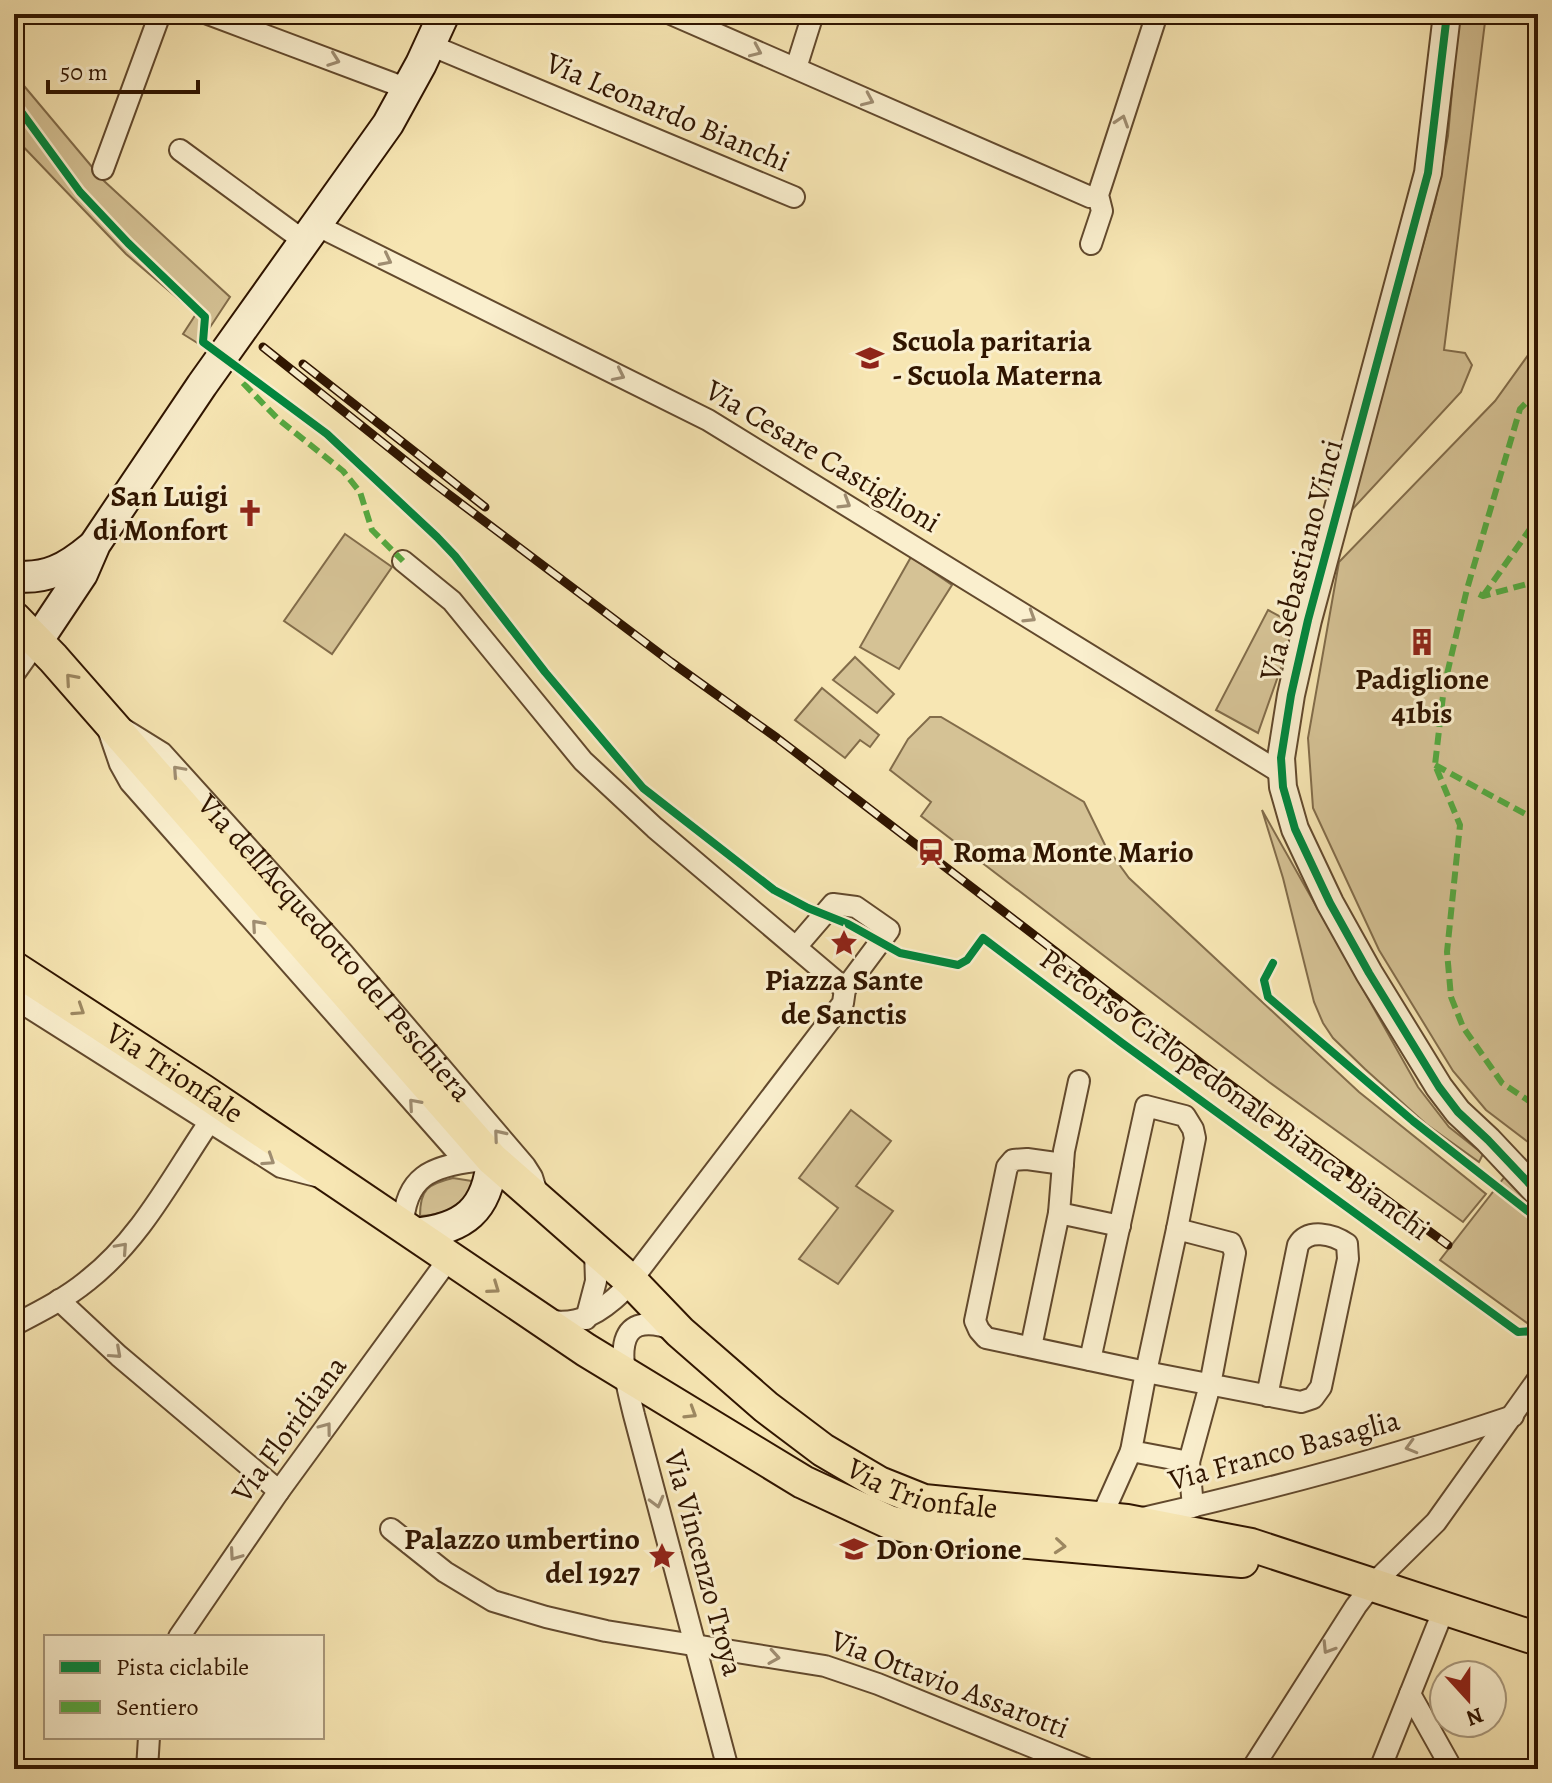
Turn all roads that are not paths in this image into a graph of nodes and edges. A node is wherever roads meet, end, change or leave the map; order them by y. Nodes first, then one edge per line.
1 (160, 14) edge
2 (208, 14) edge
3 (444, 14) edge
4 (671, 14) edge
5 (813, 14) edge
6 (1157, 14) edge
7 (1447, 14) edge
8 (430, 45) junction
9 (796, 68) junction
10 (408, 89) junction
11 (180, 150) dead end
12 (103, 169) dead end
13 (1098, 195) junction
14 (794, 197) dead end
15 (310, 233) junction
16 (1091, 244) dead end
17 (95, 544) junction
18 (403, 561) dead end
19 (14, 576) edge
20 (14, 618) edge
21 (36, 643) junction
22 (14, 674) edge
23 (104, 718) junction
24 (1281, 773) junction
25 (796, 947) junction
26 (14, 968) edge
27 (845, 989) junction
28 (14, 998) edge
29 (1079, 1081) dead end
30 (210, 1121) junction
31 (1488, 1140) junction
32 (479, 1161) junction
33 (1063, 1164) junction
34 (1538, 1167) edge
35 (334, 1181) junction
36 (1538, 1193) edge
37 (538, 1201) junction
38 (1059, 1213) junction
39 (1120, 1226) junction
40 (1177, 1229) junction
41 (409, 1230) junction
42 (595, 1251) junction
43 (450, 1257) junction
44 (631, 1281) junction
45 (59, 1300) junction
46 (538, 1318) junction
47 (586, 1319) junction
48 (14, 1325) edge
49 (680, 1332) junction
50 (1031, 1347) junction
51 (1090, 1360) junction
52 (624, 1372) junction
53 (1146, 1372) junction
54 (1538, 1379) edge
55 (1210, 1385) junction
56 (1267, 1396) junction
57 (1513, 1416) junction
58 (1455, 1435) junction
59 (1131, 1451) junction
60 (1189, 1462) junction
61 (1477, 1469) junction
62 (279, 1491) junction
63 (1193, 1507) junction
64 (1114, 1520) junction
65 (391, 1529) dead end
66 (1301, 1560) junction
67 (1373, 1584) junction
68 (1444, 1609) junction
69 (180, 1635) edge
70 (1538, 1639) edge
71 (696, 1645) junction
72 (1410, 1694) junction
73 (149, 1739) edge
74 (147, 1769) edge
75 (728, 1769) edge
76 (1087, 1769) edge
77 (1252, 1769) edge
78 (1380, 1769) edge
79 (1452, 1769) edge

1 - 12 street
2 -> 10 street
3 - 8 main road
4 -> 9 street
5 - 9 street
13 -> 6 street
7 - 24 street, Via Sebastiano Vinci
8 - 10 main road
8 - 14 street, Via Leonardo Bianchi
9 -> 13 street
10 - 15 main road
11 - 15 street, Via Cesare Castiglioni
13 - 16 street
15 - 17 main road
15 -> 24 street, Via Cesare Castiglioni
17 - 19 main road
17 - 21 main road
18 - 25 street
20 - 21 main road, Via dell'Acquedotto del Peschiera
21 - 22 street
23 -> 21 main road, Via dell'Acquedotto del Peschiera
32 -> 23 main road, Via dell'Acquedotto del Peschiera
37 -> 23 street, Via dell'Acquedotto del Peschiera
24 - 31 street, Via Sebastiano Vinci
25 - 27 street
25 - 27 street
26 -> 35 main road, Via Trionfale
27 - 44 street
28 - 30 street, Via Trionfale
29 - 33 street
30 -> 35 street, Via Trionfale
45 -> 30 street
31 - 34 street, Via Sebastiano Vinci
31 - 36 street, Via Sebastiano Vinci
32 - 37 main road, Via dell'Acquedotto del Peschiera
32 - 41 street
32 - 41 main road
33 - 38 street
33 - 50 street
35 - 41 main road, Via Trionfale
37 - 42 main road, Via dell'Acquedotto del Peschiera
38 - 39 street
38 - 50 street
39 - 40 street
39 - 51 street
40 - 53 street
40 - 55 street
41 - 43 main road, Via Trionfale
42 - 44 main road, Via dell'Acquedotto del Peschiera
42 - 47 street
43 -> 46 main road, Via Trionfale
62 -> 43 street, Via Floridiana
44 - 47 street
44 - 49 main road, Via dell'Acquedotto del Peschiera
45 - 48 street
45 -> 62 street
46 - 47 street
46 - 52 main road, Via Trionfale
49 - 52 street
49 - 64 main road, Via Trionfale
50 - 51 street
51 - 53 street
52 -> 66 main road, Via Trionfale
52 -> 71 street, Via Vincenzo Troya
53 - 55 street
53 - 59 street
54 - 57 street
55 - 56 street
55 - 60 street
56 - 56 street
57 - 58 street, Via Franco Basaglia
57 - 61 street
58 - 61 street
58 -> 63 street, Via Franco Basaglia
59 - 60 street
59 - 64 street
60 - 63 street
61 - 67 street
62 -> 69 street, Via Floridiana
63 - 64 street, Via Franco Basaglia
64 - 66 main road, Via Trionfale
65 - 71 street, Via Ottavio Assarotti
66 - 67 main road, Via Trionfale
67 - 68 main road, Via Trionfale
67 -> 77 street
68 - 70 main road, Via Trionfale
68 - 72 street
71 - 75 street, Via Vincenzo Troya
71 -> 76 street, Via Ottavio Assarotti
72 - 78 street
72 - 79 street
73 - 74 street

